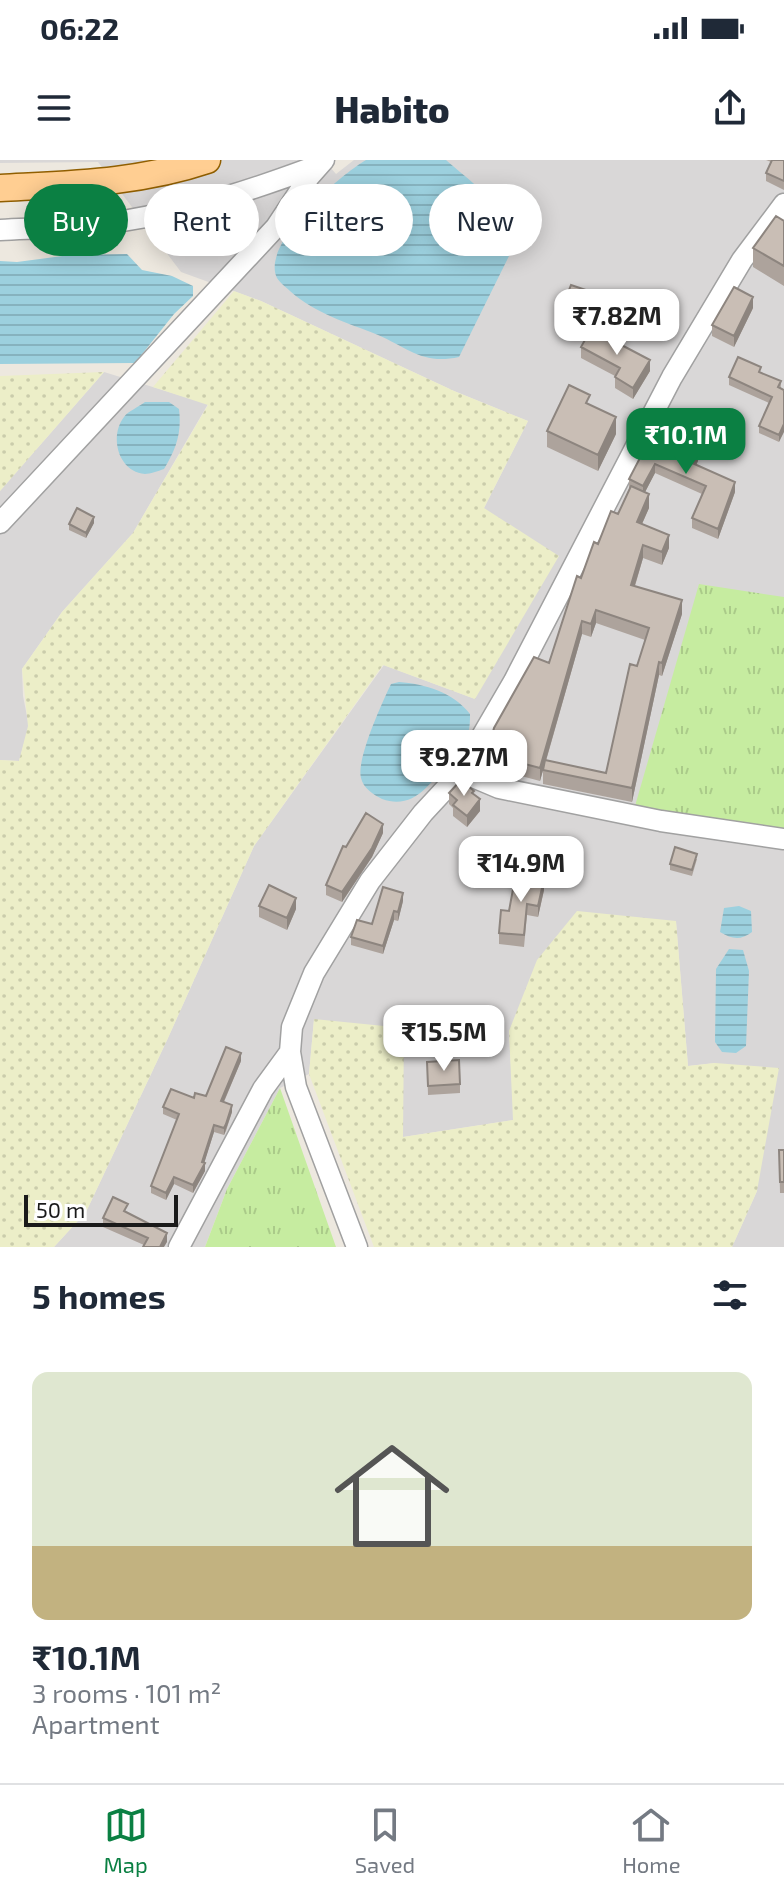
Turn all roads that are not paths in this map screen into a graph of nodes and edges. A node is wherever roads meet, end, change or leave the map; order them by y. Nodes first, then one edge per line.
1 (207, 160) edge
2 (321, 162) edge
3 (0, 188) edge
4 (784, 204) edge
5 (0, 230) edge
6 (0, 523) edge
7 (461, 772) junction
8 (784, 839) edge
9 (290, 1052) junction
10 (179, 1247) edge
11 (357, 1247) edge

1 - 3 main road
2 - 5 street
2 - 6 street
4 - 7 street
7 - 8 street
7 - 9 street
9 - 10 street
9 - 11 street

